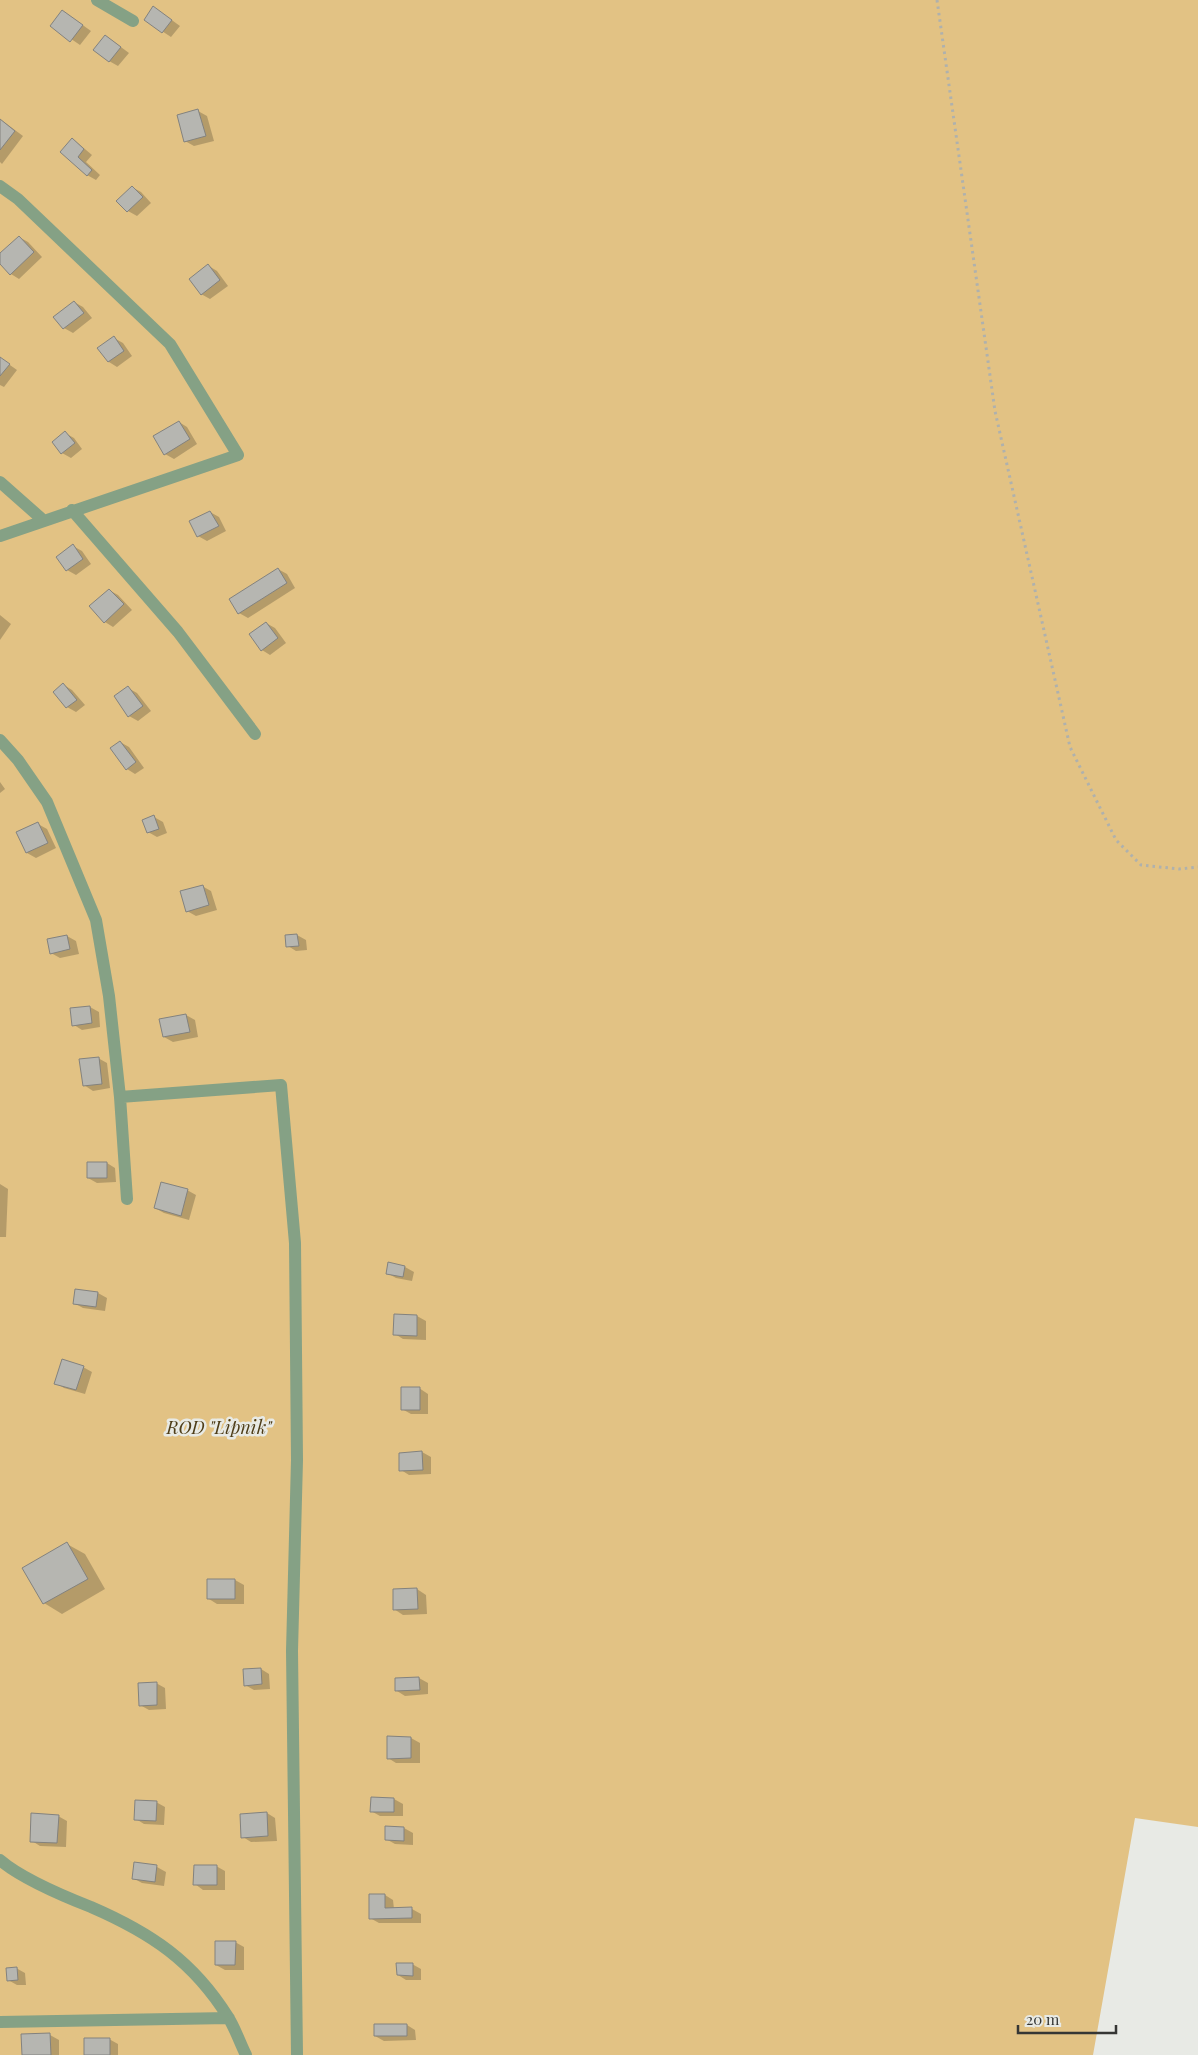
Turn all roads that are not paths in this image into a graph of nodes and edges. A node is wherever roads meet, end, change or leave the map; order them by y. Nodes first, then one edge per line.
1 (97, 0) edge
2 (133, 21) dead end
3 (0, 186) edge
4 (0, 482) edge
5 (72, 510) junction
6 (43, 520) junction
7 (0, 536) edge
8 (254, 734) dead end
9 (0, 740) edge
10 (120, 1097) junction
11 (127, 1199) dead end
12 (0, 1860) edge
13 (229, 2018) junction
14 (0, 2022) edge
15 (246, 2055) edge
16 (297, 2055) edge

1 - 2 lane
3 - 5 lane
4 - 6 lane
5 - 6 lane
5 - 8 lane
6 - 7 lane
9 - 10 lane
10 - 11 lane
10 - 16 lane
12 - 13 lane
13 - 14 lane
13 - 15 lane

